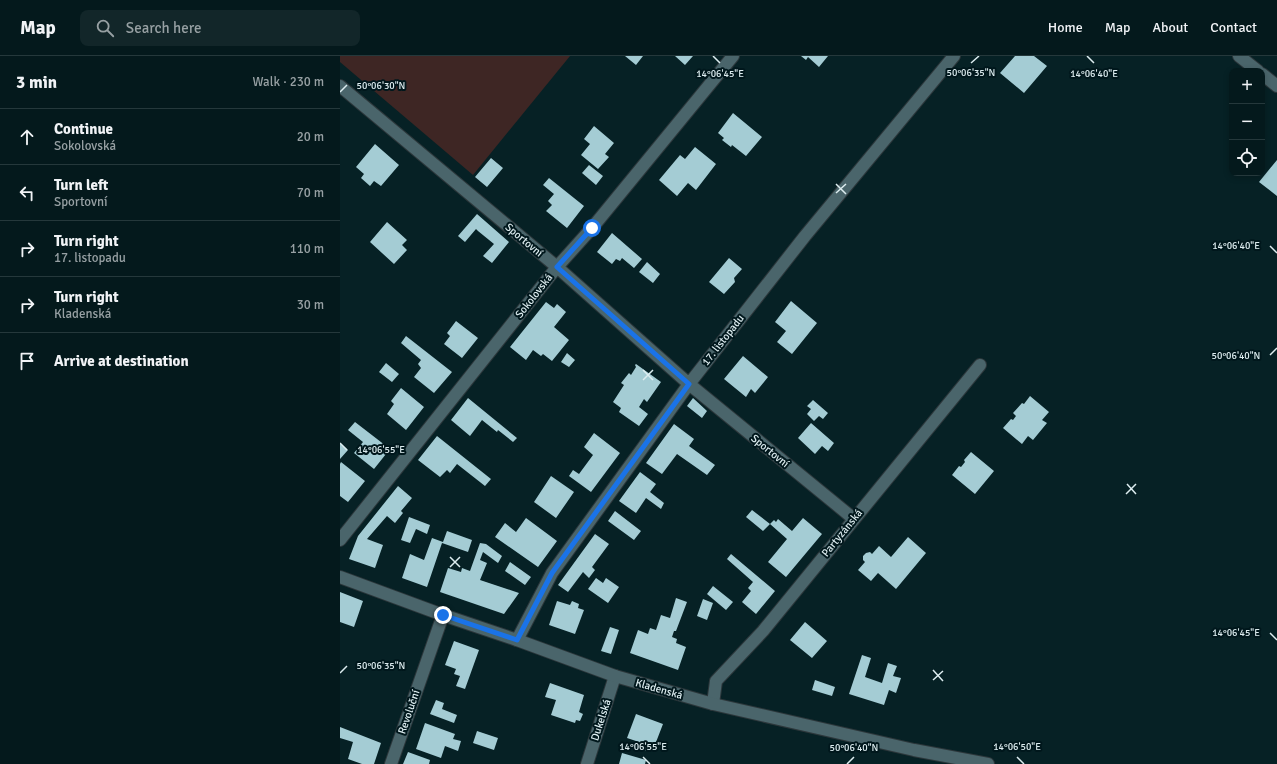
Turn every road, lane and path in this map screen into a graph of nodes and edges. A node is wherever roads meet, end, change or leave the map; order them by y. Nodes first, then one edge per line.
1 (733, 56) edge
2 (954, 56) edge
3 (1239, 56) edge
4 (1254, 68) edge
5 (1265, 76) edge
6 (340, 86) edge
7 (1277, 86) edge
8 (557, 267) junction
9 (980, 365) dead end
10 (689, 384) junction
11 (854, 519) junction
12 (340, 540) edge
13 (340, 577) edge
14 (443, 615) junction
15 (517, 640) junction
16 (615, 676) junction
17 (713, 704) junction
18 (391, 764) edge
19 (587, 764) edge
20 (988, 764) edge

1 - 8 street, Sokolovská
2 - 10 street, 17. listopadu
3 - 4 street
5 - 7 street
6 - 8 street, Sportovní
8 - 10 street, Sportovní
8 - 12 street, Sokolovská
9 - 11 street, Partyzánská
10 - 11 street, Sportovní
10 - 15 street, 17. listopadu
11 - 17 street, Partyzánská
13 - 14 street, Kladenská
14 - 15 street, Kladenská
14 - 18 street, Revoluční
15 - 16 street, Kladenská
16 - 17 street, Kladenská
16 - 19 street, Dukelská
17 - 20 street, Kladenská

